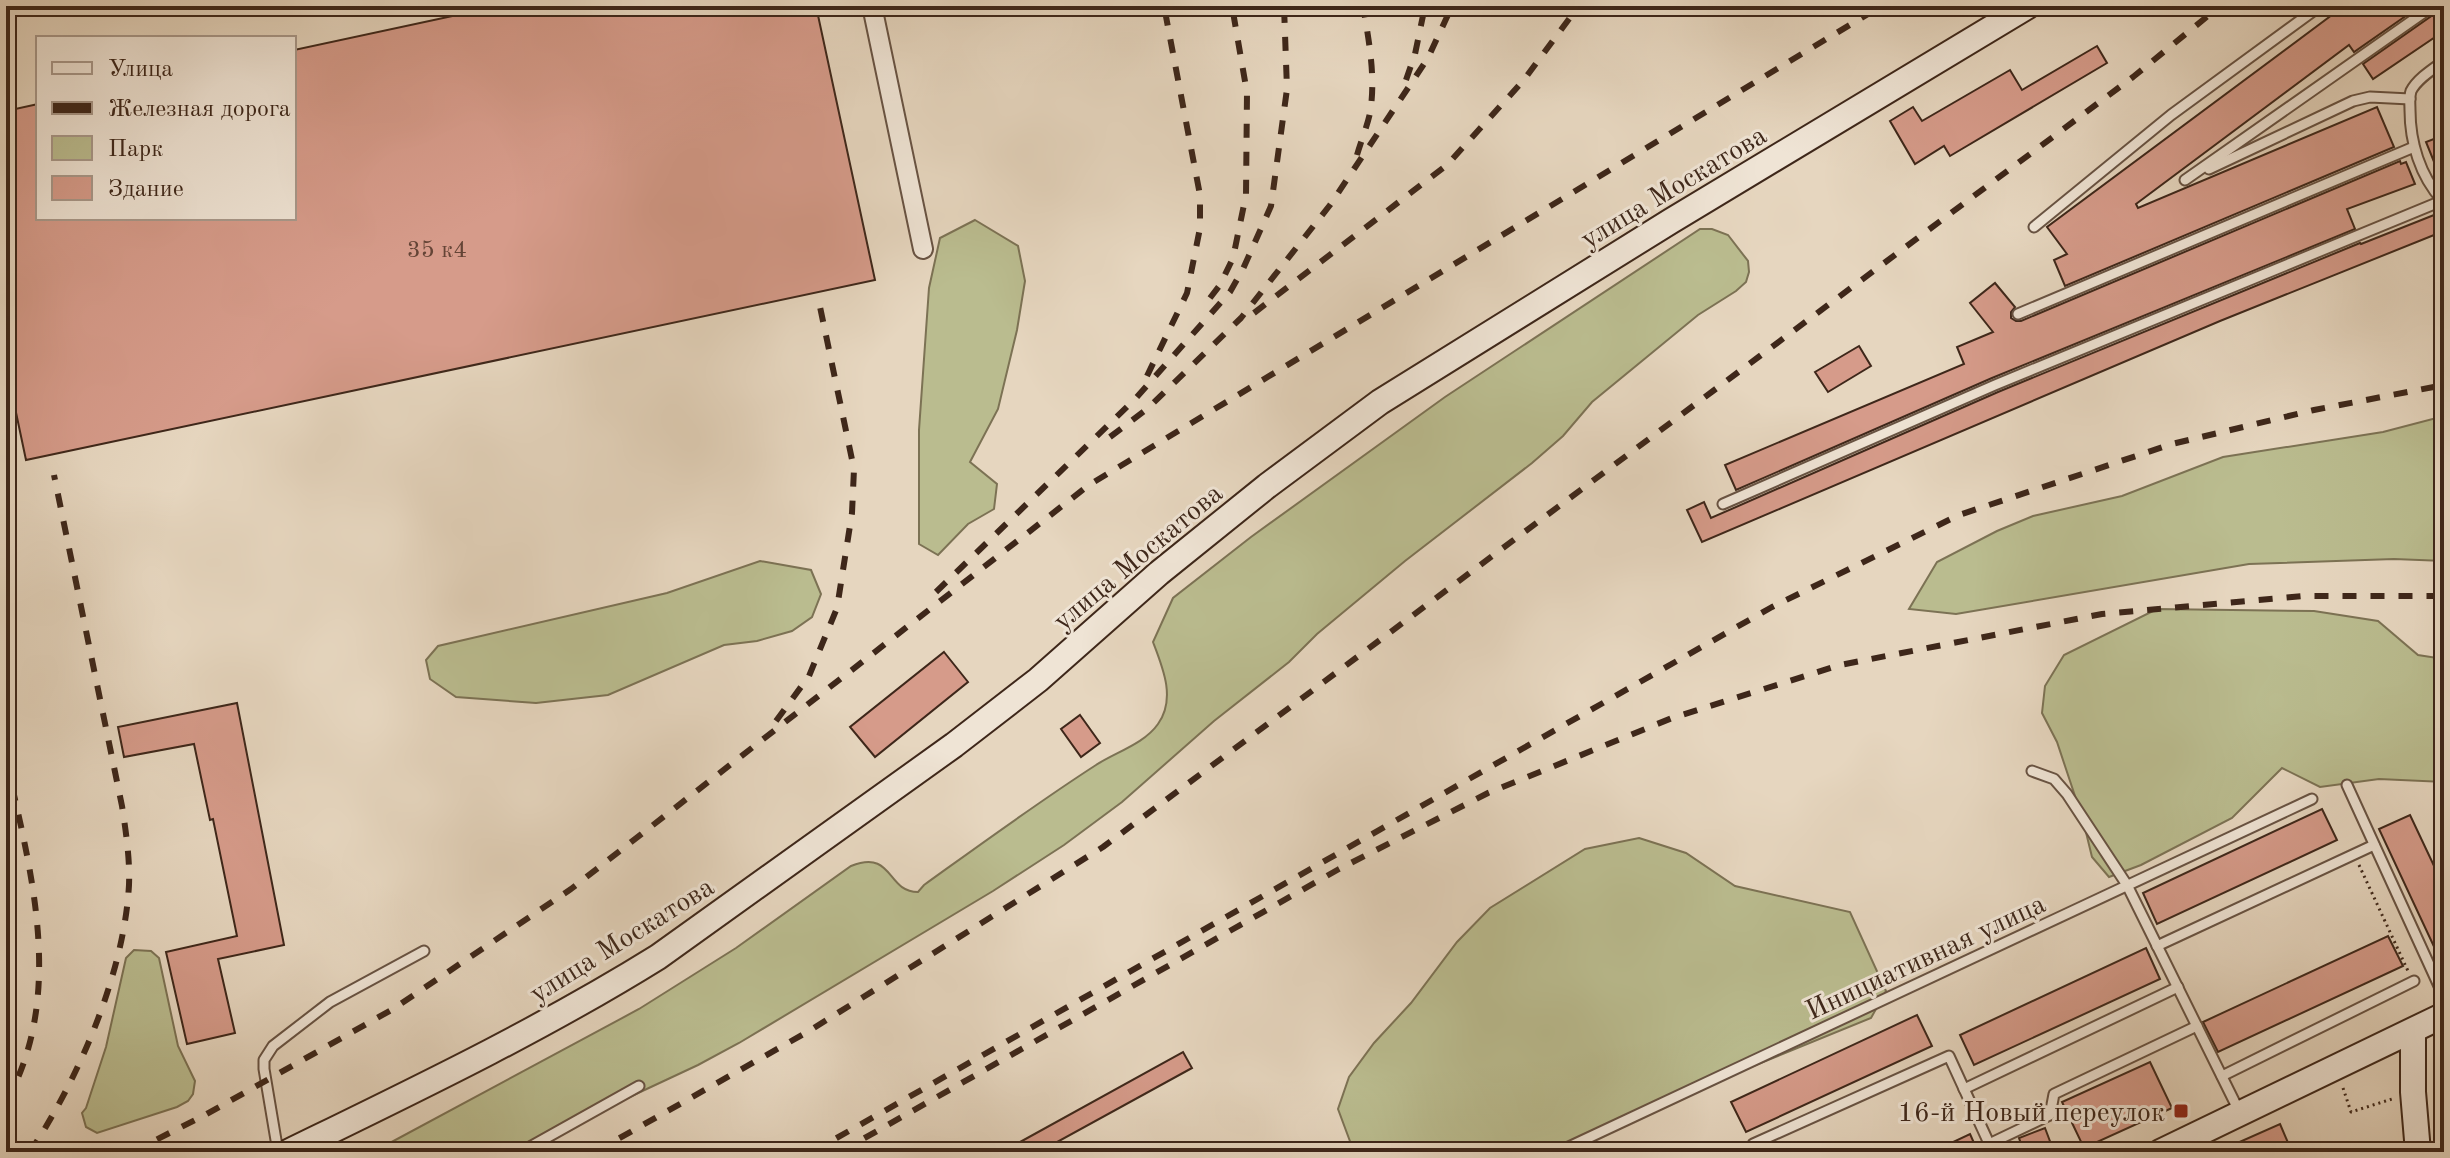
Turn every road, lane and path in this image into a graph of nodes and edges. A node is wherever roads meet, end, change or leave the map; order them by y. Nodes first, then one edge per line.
1 (872, 6) edge
2 (2028, 6) edge
3 (2320, 6) edge
4 (2433, 6) edge
5 (2444, 61) edge
6 (2410, 99) junction
7 (2414, 147) junction
8 (2443, 200) edge
9 (2034, 227) dead end
10 (923, 249) dead end
11 (2018, 314) dead end
12 (1723, 504) dead end
13 (2032, 771) dead end
14 (2347, 785) dead end
15 (2312, 799) dead end
16 (2374, 845) junction
17 (2353, 855) junction
18 (2127, 885) junction
19 (2157, 946) junction
20 (424, 951) dead end
21 (2414, 981) joint
22 (2178, 987) junction
23 (2444, 997) edge
24 (2444, 1015) edge
25 (2197, 1026) junction
26 (2413, 1031) junction
27 (2222, 1076) junction
28 (639, 1086) dead end
29 (2342, 1086) dead end
30 (1964, 1089) junction
31 (2392, 1099) dead end
32 (2240, 1114) junction
33 (1753, 1144) dead end
34 (318, 1146) edge
35 (1991, 1148) edge
36 (278, 1152) edge
37 (288, 1152) edge
38 (521, 1152) edge
39 (1558, 1152) edge
40 (2160, 1152) edge
41 (2418, 1152) edge

1 - 10 street
2 - 34 main road, улица Москатова
3 - 9 lane
4 - 6 lane
5 - 6 lane
6 - 7 lane
7 - 8 lane
7 - 11 lane
8 - 12 lane
13 - 18 lane
14 - 16 lane
15 - 18 lane, Инициативная улица
16 - 17 lane
16 - 23 lane
17 - 19 lane
17 - 21 path
18 - 19 lane
18 - 39 lane, Инициативная улица
19 - 22 lane
20 - 36 lane
21 - 27 lane
22 - 25 lane
22 - 30 lane
24 - 26 main road
25 - 27 lane
25 - 35 lane
26 - 32 main road
26 - 41 main road
27 - 32 lane
28 - 38 lane
29 - 31 path
30 - 33 lane
30 - 35 lane
32 - 40 main road
34 - 37 main road, улица Москатова

